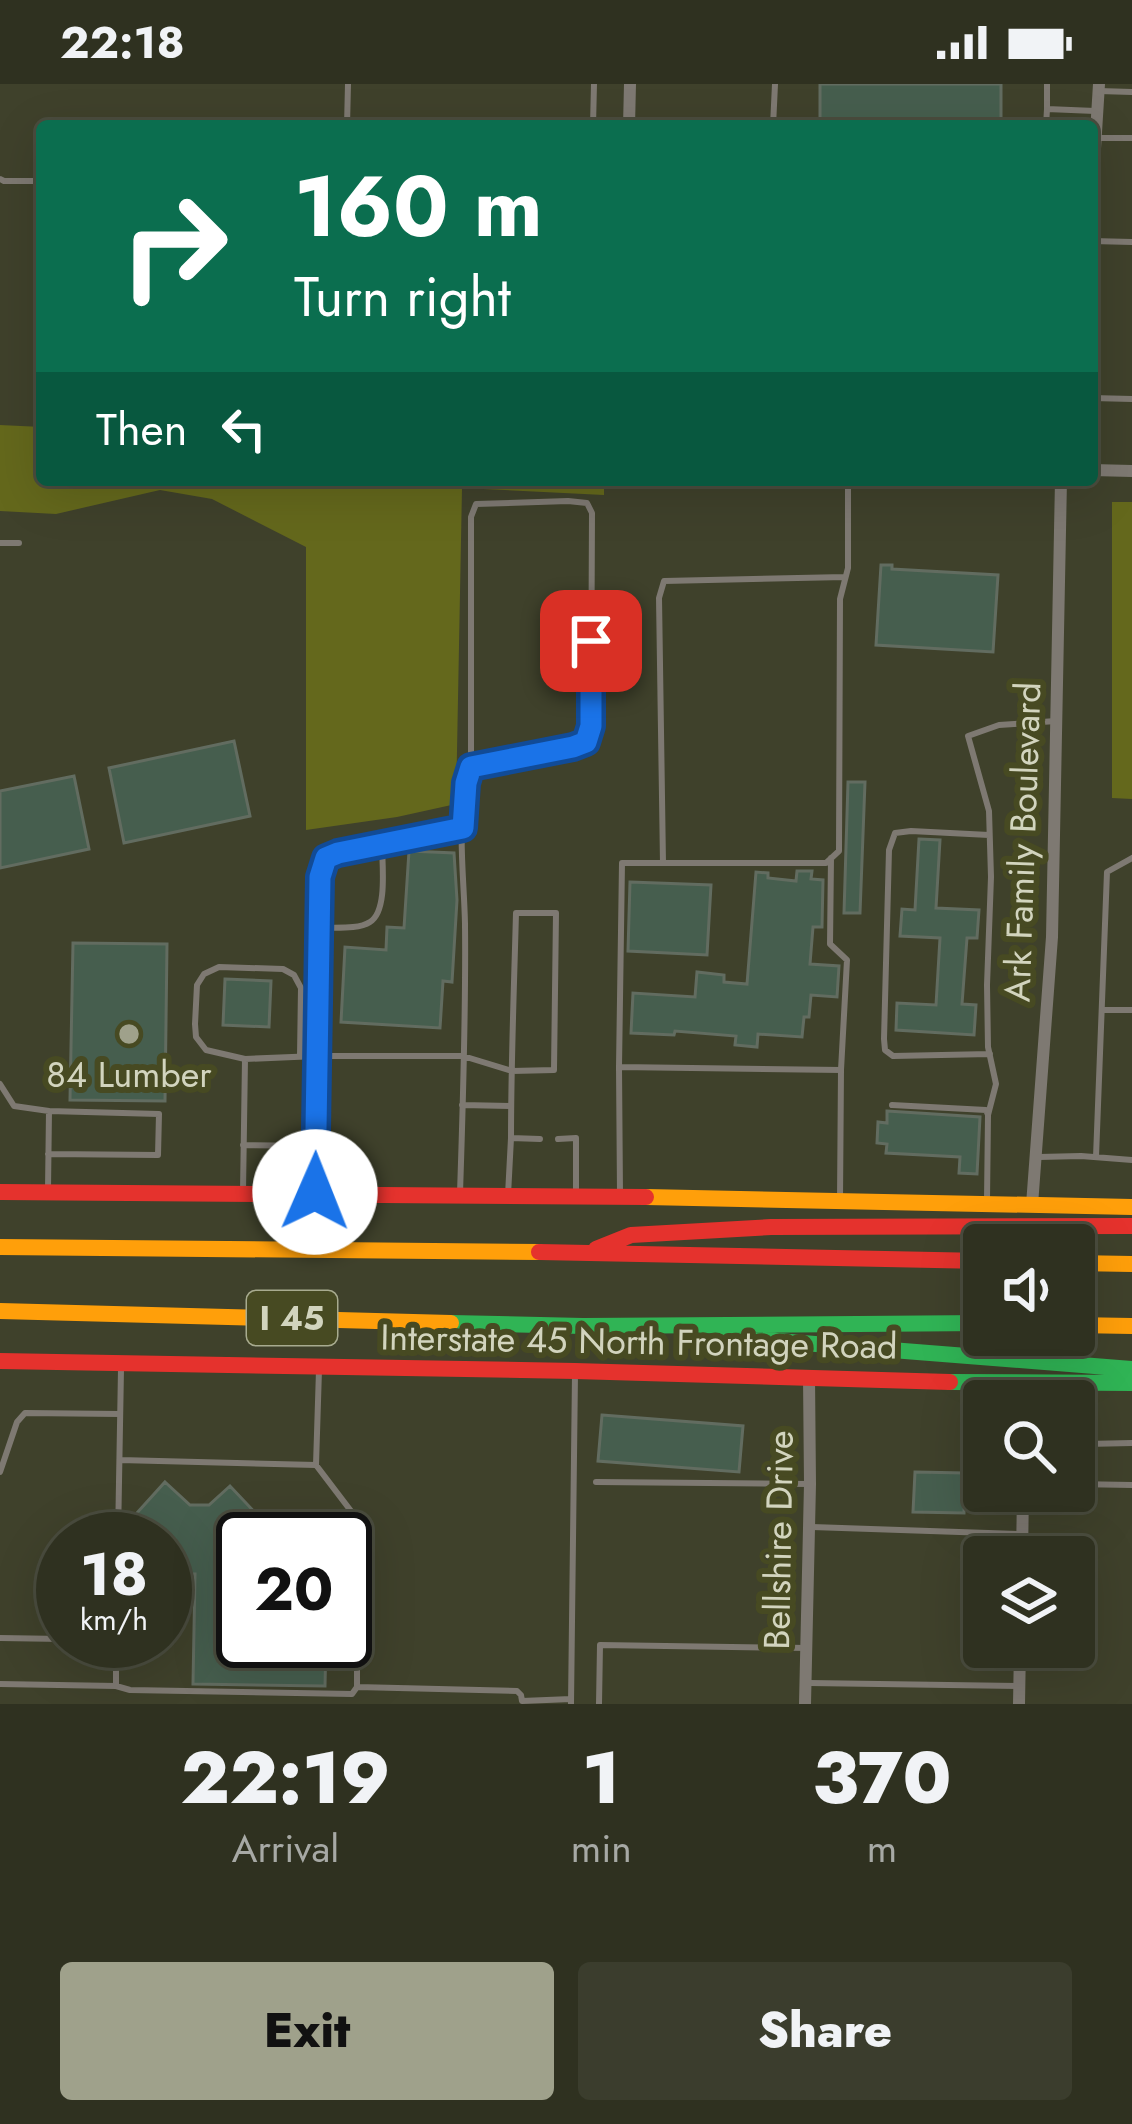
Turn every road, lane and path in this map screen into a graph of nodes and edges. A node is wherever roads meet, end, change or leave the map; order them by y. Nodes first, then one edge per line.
1 (348, 84) edge
2 (594, 84) edge
3 (630, 84) edge
4 (775, 84) edge
5 (1047, 84) edge
6 (1100, 88) edge
7 (1132, 92) edge
8 (1047, 109) junction
9 (1099, 111) junction
10 (347, 120) edge
11 (593, 120) edge
12 (629, 120) edge
13 (773, 120) edge
14 (1046, 120) edge
15 (1098, 138) joint
16 (1132, 138) edge
17 (36, 181) edge
18 (1, 182) edge
19 (1098, 241) edge
20 (1132, 242) edge
21 (1098, 398) edge
22 (1132, 399) edge
23 (1098, 470) edge
24 (1132, 471) edge
25 (848, 486) edge
26 (1061, 486) edge
27 (0, 543) edge
28 (19, 543) dead end
29 (845, 577) junction
30 (1056, 721) junction
31 (471, 767) junction
32 (463, 828) junction
33 (989, 835) junction
34 (382, 844) junction
35 (831, 858) junction
36 (1132, 858) edge
37 (663, 862) junction
38 (319, 928) junction
39 (1102, 1010) junction
40 (1132, 1010) edge
41 (990, 1054) junction
42 (300, 1056) junction
43 (317, 1056) junction
44 (463, 1057) junction
45 (245, 1059) junction
46 (619, 1067) junction
47 (841, 1070) junction
48 (512, 1071) junction
49 (0, 1084) edge
50 (462, 1105) junction
51 (892, 1105) dead end
52 (511, 1106) junction
53 (49, 1111) junction
54 (988, 1115) junction
55 (511, 1138) junction
56 (540, 1138) dead end
57 (558, 1138) dead end
58 (244, 1145) junction
59 (316, 1146) junction
60 (48, 1154) junction
61 (1035, 1157) junction
62 (1096, 1157) junction
63 (1132, 1160) edge
64 (0, 1192) edge
65 (315, 1192) junction
66 (48, 1193) junction
67 (243, 1193) junction
68 (460, 1196) junction
69 (508, 1196) junction
70 (620, 1196) junction
71 (576, 1197) junction
72 (840, 1203) junction
73 (986, 1204) junction
74 (1032, 1205) junction
75 (1132, 1207) edge
76 (1132, 1226) edge
77 (0, 1247) edge
78 (589, 1252) junction
79 (963, 1261) edge
80 (1095, 1263) edge
81 (1132, 1264) edge
82 (0, 1311) edge
83 (963, 1323) edge
84 (1095, 1325) edge
85 (583, 1326) junction
86 (1132, 1326) edge
87 (0, 1361) edge
88 (121, 1363) junction
89 (319, 1366) junction
90 (1132, 1369) edge
91 (575, 1371) junction
92 (809, 1377) junction
93 (1132, 1383) edge
94 (1095, 1386) edge
95 (963, 1388) edge
96 (120, 1414) junction
97 (1132, 1443) edge
98 (1095, 1444) edge
99 (120, 1460) junction
100 (316, 1465) junction
101 (0, 1472) edge
102 (596, 1482) dead end
103 (810, 1484) junction
104 (1095, 1484) edge
105 (1132, 1485) edge
106 (119, 1512) edge
107 (1023, 1512) edge
108 (808, 1527) junction
109 (1022, 1534) joint
110 (0, 1638) edge
111 (36, 1639) edge
112 (806, 1648) junction
113 (116, 1668) edge
114 (1019, 1668) edge
115 (805, 1683) junction
116 (0, 1684) edge
117 (116, 1686) junction
118 (1019, 1687) junction
119 (206, 1691) junction
120 (354, 1695) edge
121 (522, 1702) edge
122 (571, 1702) edge
123 (205, 1704) edge
124 (599, 1704) edge
125 (805, 1704) edge
126 (1019, 1704) edge

1 - 10 lane
2 - 11 lane
3 - 12 street
4 - 13 lane
5 - 8 lane
6 - 7 lane
6 - 9 street
8 - 9 lane
8 - 14 lane
9 - 15 street
15 - 16 lane
17 - 18 lane
19 - 20 lane
21 - 22 lane
23 - 24 street
25 - 29 lane
26 - 30 street, Ark Family Boulevard
27 - 28 lane
29 - 35 lane
29 - 37 lane
30 - 33 lane
30 - 61 street, Ark Family Boulevard
31 - 31 lane
31 - 32 lane
32 - 34 lane
32 - 44 lane
33 - 41 lane
33 - 41 lane
34 - 38 lane
34 - 38 lane
35 - 37 lane
35 - 47 lane
36 - 39 lane
37 - 46 lane
38 - 43 lane
39 - 40 lane
39 - 62 lane
41 - 54 lane
42 - 43 lane
42 - 45 lane
42 - 45 lane
43 - 44 lane
43 - 59 lane
44 - 48 lane
44 - 50 lane
45 - 58 lane
46 - 47 lane
46 - 70 lane
47 - 72 lane
48 - 48 lane
48 - 52 lane
49 - 53 lane
50 - 52 lane
50 - 68 lane
51 - 54 lane
52 - 55 lane
53 - 60 lane
53 - 60 lane
54 - 73 lane
55 - 56 lane
55 - 69 lane
57 - 71 lane
58 - 59 lane
58 - 67 lane
59 - 65 lane
60 - 66 lane
61 - 62 lane
61 - 74 street, Ark Family Boulevard
62 - 63 lane
64 - 66 main road
65 - 67 main road
65 - 68 main road
66 - 67 main road
68 - 69 main road
69 - 71 main road
70 - 71 main road
70 - 72 main road
72 - 73 main road
73 - 74 main road
74 - 75 main road
76 - 78 main road
77 - 78 main road, I 45
78 - 79 main road, I 45
80 - 81 main road
82 - 85 main road, I 45
83 - 85 main road, I 45
84 - 86 main road
85 - 90 main road
87 - 88 main road, Interstate 45 North Frontage Road
88 - 89 main road, Interstate 45 North Frontage Road
88 - 96 lane
89 - 91 main road, Interstate 45 North Frontage Road
89 - 100 lane
91 - 92 main road, Interstate 45 North Frontage Road
91 - 122 lane
92 - 95 main road, Interstate 45 North Frontage Road
92 - 103 street, Bellshire Drive
93 - 94 main road, Interstate 45 North Frontage Road
96 - 99 lane
96 - 101 lane
97 - 98 lane
99 - 100 lane
99 - 106 lane
100 - 120 lane
102 - 103 lane
103 - 108 street, Bellshire Drive
104 - 105 lane
107 - 109 street
108 - 109 lane
108 - 112 street, Bellshire Drive
110 - 111 lane
112 - 115 street, Bellshire Drive
112 - 124 lane
113 - 117 lane
114 - 118 street
115 - 118 lane
115 - 125 street, Bellshire Drive
116 - 117 lane
117 - 119 lane
118 - 126 street
119 - 120 lane
119 - 123 lane
120 - 121 lane
121 - 122 lane

